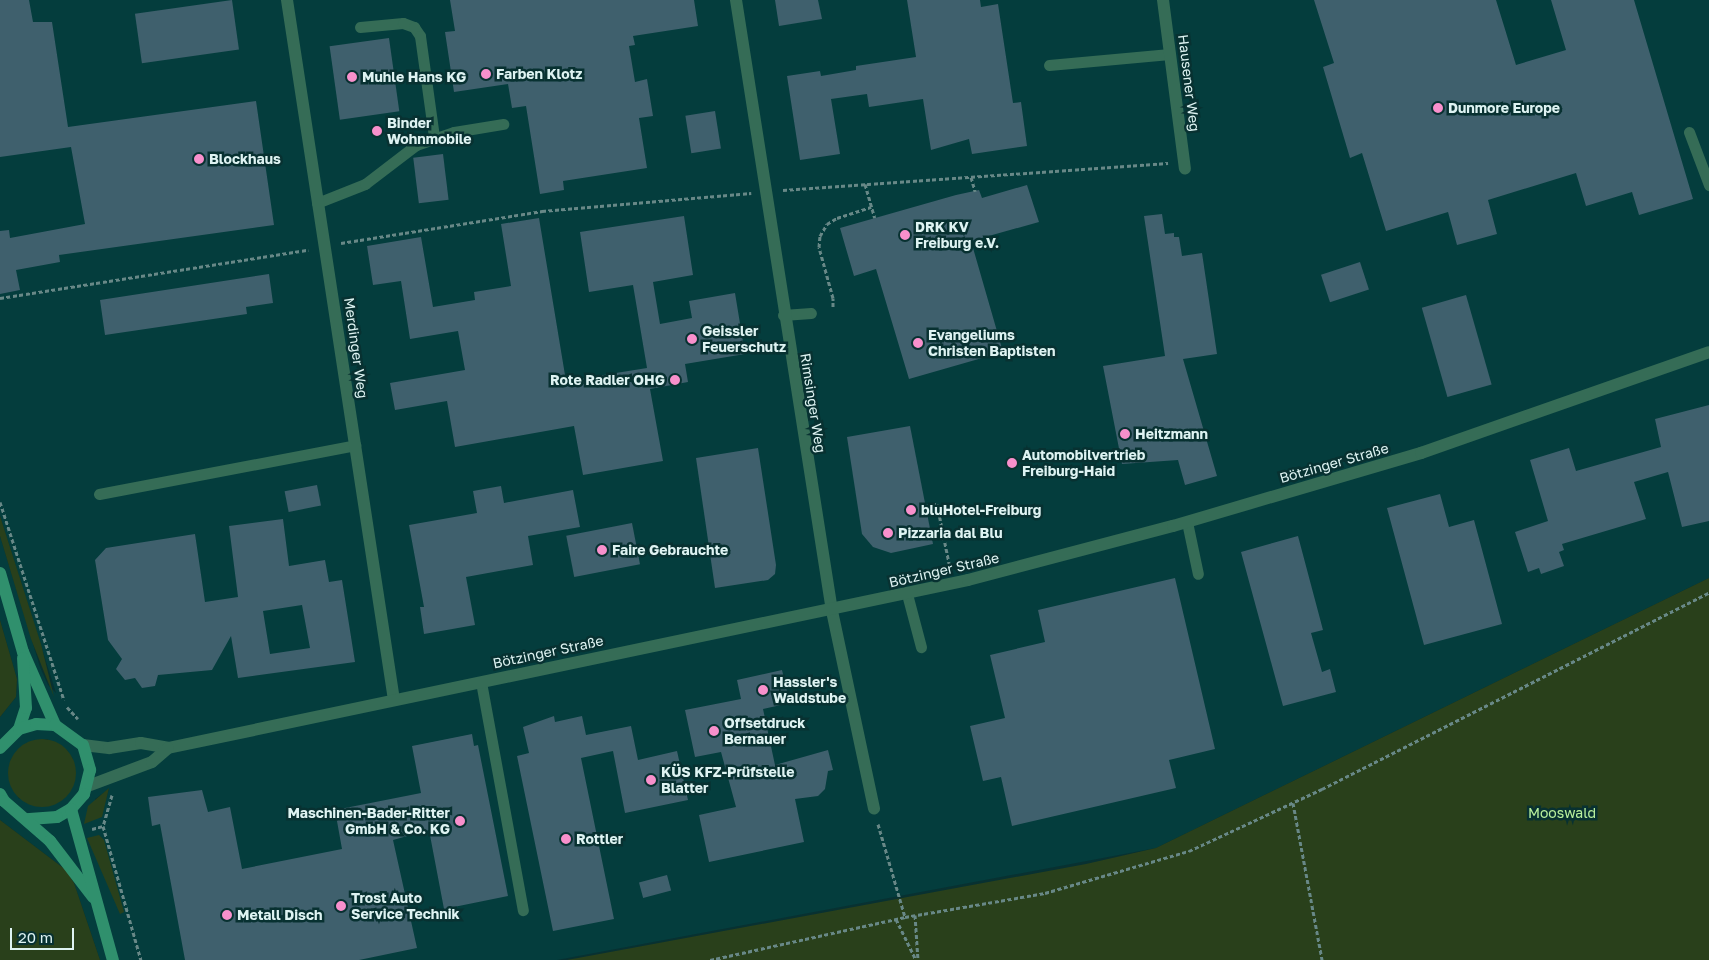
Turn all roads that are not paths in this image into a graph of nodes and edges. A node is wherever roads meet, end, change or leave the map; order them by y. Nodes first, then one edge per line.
1 (287, 0) edge
2 (736, 0) edge
3 (1163, 0) edge
4 (360, 27) dead end
5 (1170, 54) junction
6 (1049, 65) dead end
7 (503, 124) dead end
8 (1690, 132) dead end
9 (434, 137) junction
10 (1184, 166) road end
11 (1709, 184) edge
12 (317, 203) junction
13 (811, 313) dead end
14 (783, 315) junction
15 (1709, 352) edge
16 (355, 445) junction
17 (98, 494) dead end
18 (1187, 522) junction
19 (0, 573) edge
20 (1198, 574) dead end
21 (907, 594) junction
22 (832, 611) junction
23 (921, 647) dead end
24 (23, 652) junction
25 (481, 682) junction
26 (394, 700) junction
27 (55, 725) junction
28 (19, 729) junction
29 (83, 745) junction
30 (0, 748) edge
31 (168, 748) junction
32 (88, 786) junction
33 (1, 798) edge
34 (71, 809) junction
35 (874, 809) road end
36 (26, 819) junction
37 (96, 902) junction
38 (523, 910) dead end
39 (113, 960) edge

1 - 12 street, Merdinger Weg
2 - 14 street, Rimsinger Weg
3 - 5 street, Hausener Weg
4 - 9 lane
5 - 6 lane
5 - 10 street, Hausener Weg
7 - 9 lane
8 - 11 lane
9 - 12 lane
12 - 16 street, Merdinger Weg
13 - 14 lane
14 - 22 street, Rimsinger Weg
15 - 18 street, Bötzinger Straße
16 - 17 lane
16 - 26 street, Merdinger Weg
18 - 20 lane
18 - 21 street, Bötzinger Straße
19 - 24 main road
21 - 22 street, Bötzinger Straße
21 - 23 lane
22 - 25 street, Bötzinger Straße
22 - 35 street, Rimsinger Weg
24 - 27 main road
24 - 28 main road
25 - 26 street, Bötzinger Straße
25 - 38 lane
26 - 31 street, Bötzinger Straße
27 - 28 main road
27 - 29 main road
28 - 30 main road
29 - 31 street, Bötzinger Straße
29 - 32 main road
31 - 32 street, Bötzinger Straße
32 - 34 main road
33 - 36 main road
34 - 36 main road
34 - 37 main road
36 - 37 main road
37 - 39 main road

